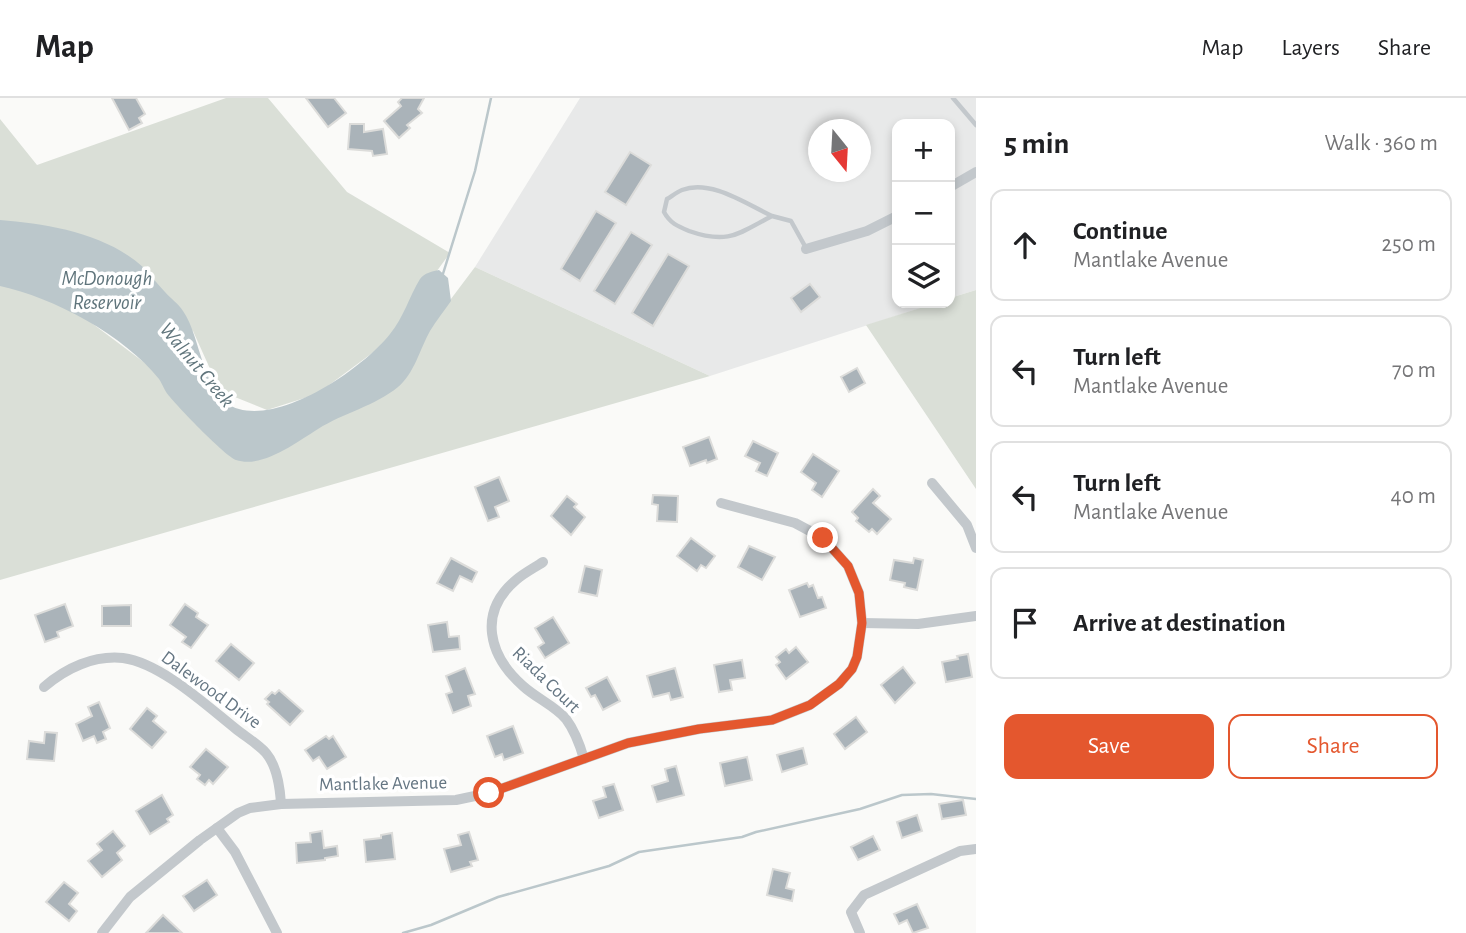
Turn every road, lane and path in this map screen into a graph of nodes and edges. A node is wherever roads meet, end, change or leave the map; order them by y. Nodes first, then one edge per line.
1 (953, 98) edge
2 (976, 125) edge
3 (974, 177) edge
4 (955, 185) edge
5 (772, 216) junction
6 (892, 219) edge
7 (806, 249) joint
8 (932, 483) dead end
9 (721, 503) dead end
10 (976, 548) edge
11 (543, 562) dead end
12 (976, 616) edge
13 (862, 623) junction
14 (44, 687) dead end
15 (583, 759) junction
16 (281, 804) junction
17 (217, 828) junction
18 (976, 849) edge
19 (102, 933) edge
20 (277, 933) edge
21 (860, 933) edge

1 - 2 lane
3 - 4 street
5 - 5 lane
5 - 7 lane
6 - 7 street
8 - 10 street
9 - 13 street, Mantlake Avenue
11 - 15 street, Riada Court
12 - 13 street
13 - 15 street, Mantlake Avenue
14 - 16 street, Dalewood Drive
15 - 16 street, Mantlake Avenue
16 - 17 street, Mantlake Avenue
17 - 19 street, Mantlake Avenue
17 - 20 street
18 - 21 street

